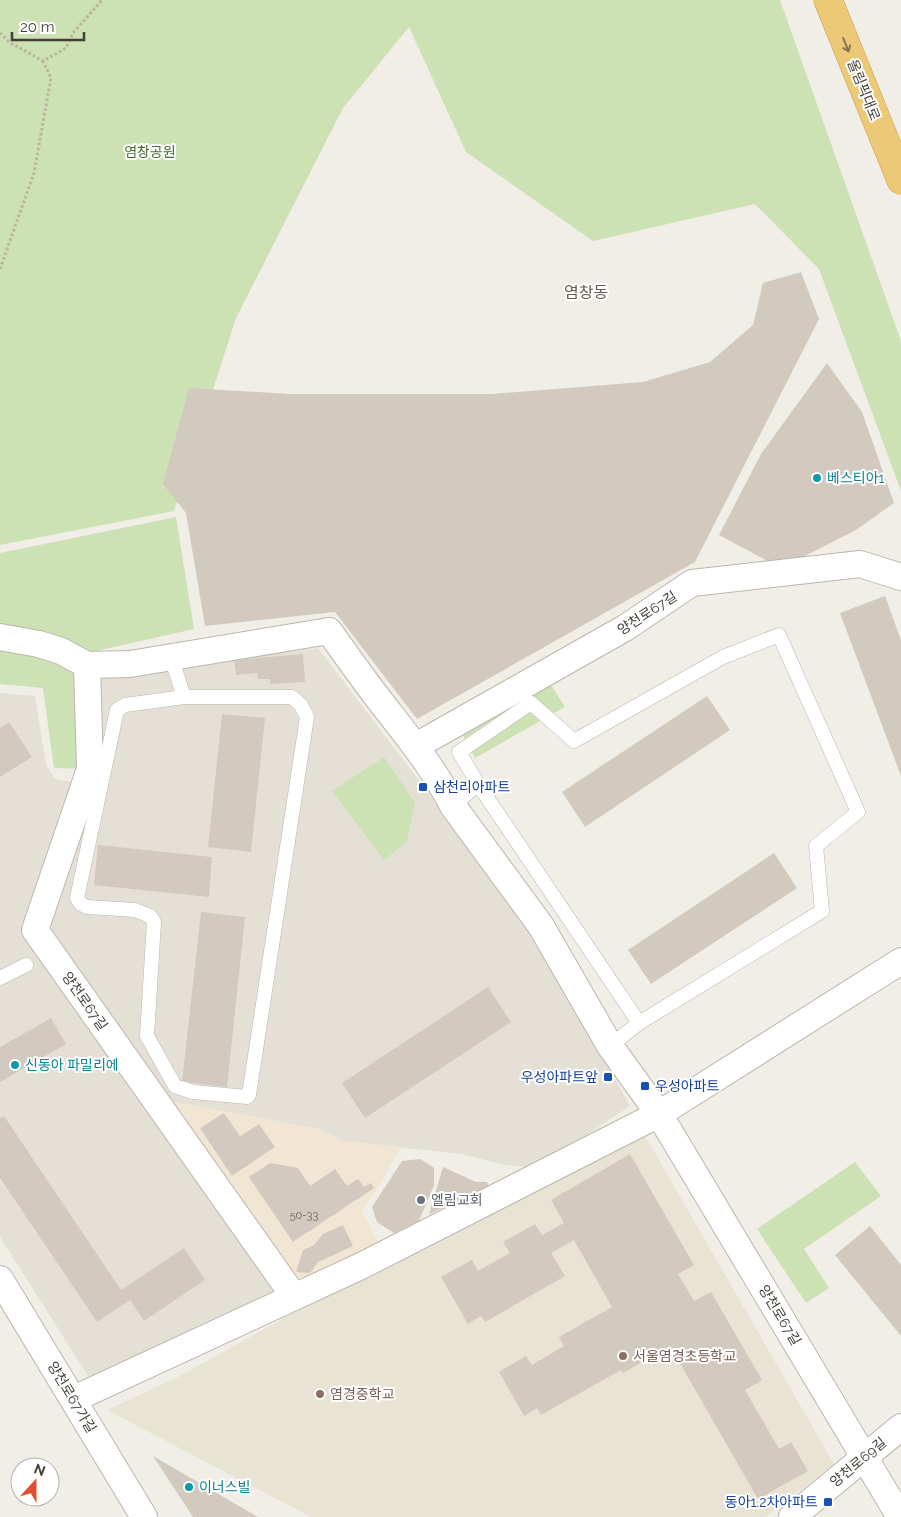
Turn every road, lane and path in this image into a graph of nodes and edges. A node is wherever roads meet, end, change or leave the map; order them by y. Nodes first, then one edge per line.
1 (102, 0) edge
2 (828, 0) edge
3 (0, 32) edge
4 (42, 61) junction
5 (901, 180) edge
6 (0, 269) edge
7 (901, 578) edge
8 (0, 636) edge
9 (171, 657) junction
10 (87, 665) junction
11 (184, 697) junction
12 (416, 746) junction
13 (478, 784) junction
14 (453, 806) junction
15 (901, 961) edge
16 (26, 965) dead end
17 (0, 978) edge
18 (639, 1023) junction
19 (610, 1046) junction
20 (659, 1114) junction
21 (0, 1279) edge
22 (293, 1295) junction
23 (74, 1399) junction
24 (901, 1427) edge
25 (864, 1457) junction
26 (144, 1517) edge
27 (792, 1517) edge
28 (900, 1517) edge

1 - 4 path
2 -> 5 highway, 올림픽대로
3 - 4 path
4 - 6 path
7 - 12 street, 양천로67길
8 - 10 street, 양천로67길
9 - 10 street, 양천로67길
9 - 11 lane
9 - 12 street, 양천로67길
10 - 22 street, 양천로67길
11 - 11 lane
12 - 14 street, 양천로67길
13 - 14 lane
13 - 18 lane
13 - 18 lane
14 - 19 street, 양천로67길
15 - 20 street
16 - 17 lane
18 - 19 lane
19 - 20 street, 양천로67길
20 - 22 street
20 - 25 street, 양천로67길
21 - 23 street, 양천로67가길
22 - 23 street
23 - 26 street, 양천로67가길
24 - 25 street, 양천로69길
25 - 27 street, 양천로69길
25 - 28 street, 양천로67길

